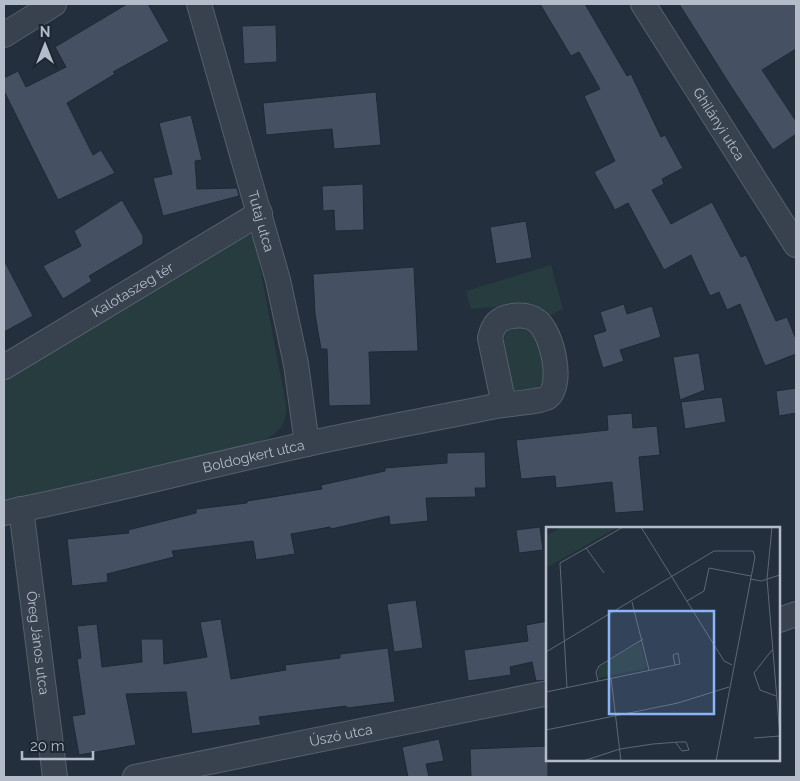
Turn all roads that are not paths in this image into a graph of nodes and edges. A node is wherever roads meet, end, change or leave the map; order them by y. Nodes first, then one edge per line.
1 (54, 4) edge
2 (199, 4) edge
3 (643, 4) edge
4 (4, 36) edge
5 (260, 213) junction
6 (796, 245) edge
7 (4, 367) edge
8 (504, 405) dead end
9 (307, 444) junction
10 (12, 511) edge
11 (796, 614) edge
12 (780, 620) edge
13 (546, 693) edge
14 (55, 777) edge
15 (135, 777) edge

1 - 4 street
2 - 5 street, Tutaj utca
3 - 6 street, Ghilányi utca
5 - 7 street, Kalotaszeg tér
5 - 9 street, Tutaj utca
8 - 9 street, Boldogkert utca
9 - 10 street, Boldogkert utca
10 - 14 street, Öreg János utca
11 - 12 street
13 - 15 street, Úszó utca

